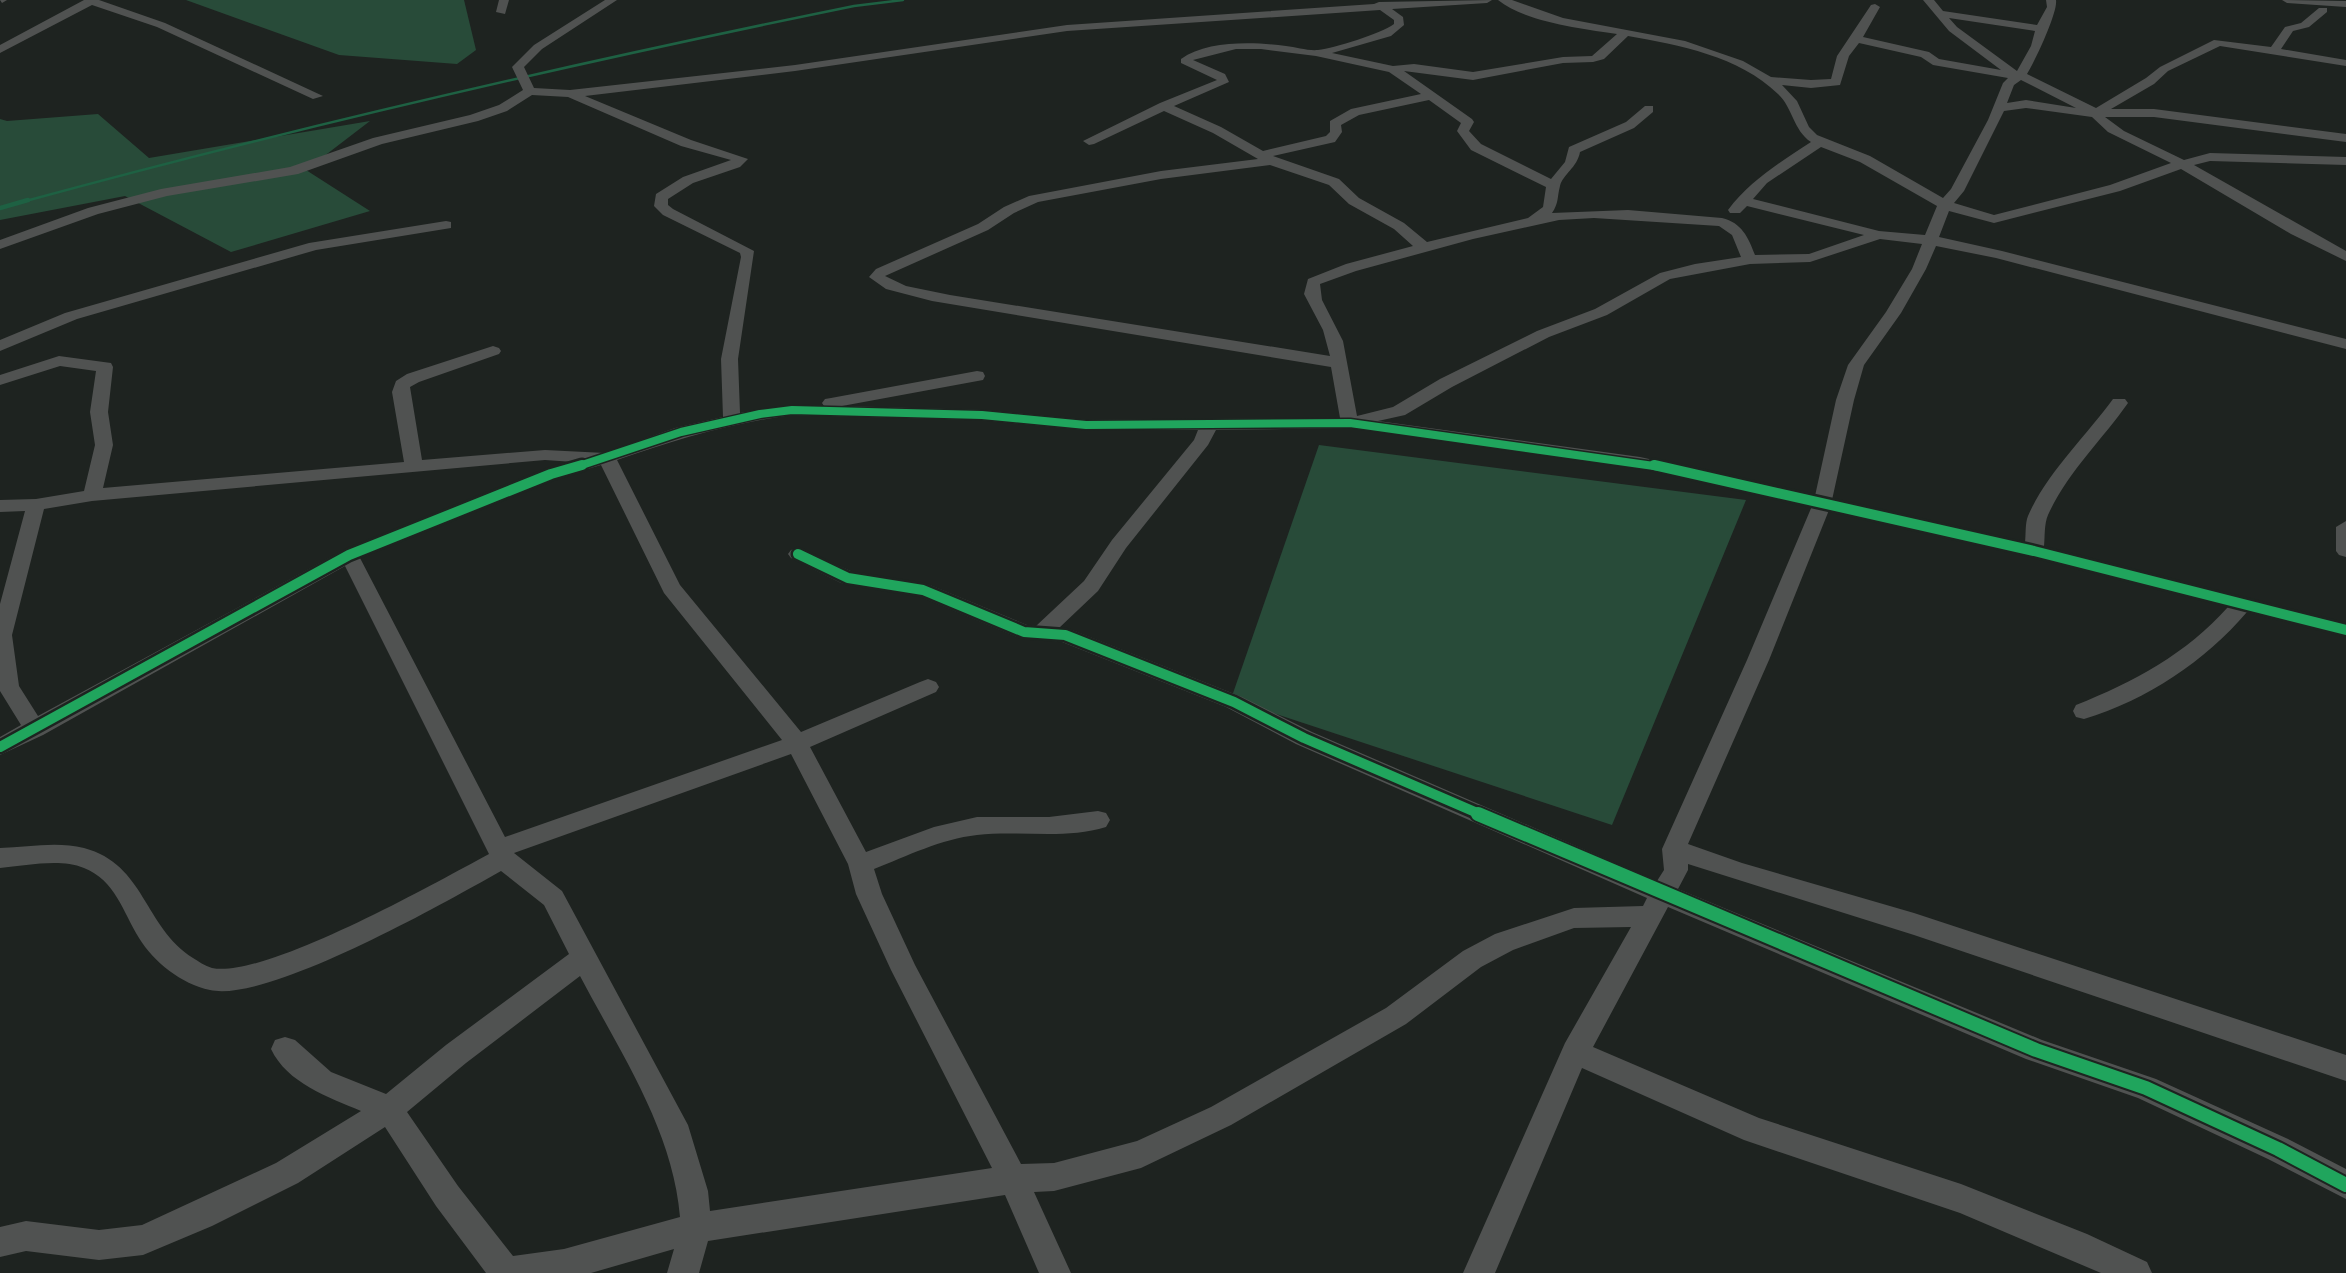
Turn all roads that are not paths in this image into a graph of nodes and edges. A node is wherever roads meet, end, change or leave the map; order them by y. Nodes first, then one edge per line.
1 (91, 0) edge
2 (505, 0) edge
3 (612, 0) edge
4 (1486, 0) edge
5 (1503, 0) edge
6 (1928, 0) edge
7 (2051, 0) edge
8 (2287, 0) edge
9 (2307, 2) edge
10 (2346, 4) edge
11 (1379, 5) junction
12 (1875, 7) dead end
13 (501, 12) dead end
14 (1941, 15) junction
15 (2042, 29) junction
16 (1623, 34) junction
17 (1857, 39) junction
18 (0, 42) edge
19 (14, 43) junction
20 (0, 50) edge
21 (2273, 52) junction
22 (1316, 53) junction
23 (2346, 63) edge
24 (1393, 69) junction
25 (2017, 76) junction
26 (1770, 80) junction
27 (526, 86) junction
28 (570, 94) junction
29 (317, 96) dead end
30 (1431, 96) junction
31 (1164, 106) junction
32 (1999, 108) junction
33 (1649, 109) dead end
34 (2096, 113) junction
35 (2346, 138) edge
36 (1089, 141) dead end
37 (1821, 141) junction
38 (1267, 158) junction
39 (2346, 161) edge
40 (2183, 164) junction
41 (1553, 185) junction
42 (1741, 200) junction
43 (1945, 204) junction
44 (1529, 222) junction
45 (1726, 223) junction
46 (446, 225) dead end
47 (1879, 234) junction
48 (1930, 240) junction
49 (0, 245) edge
50 (1426, 249) junction
51 (2346, 257) edge
52 (1750, 260) junction
53 (2346, 344) edge
54 (0, 346) edge
55 (493, 351) dead end
56 (1340, 363) junction
57 (977, 376) dead end
58 (0, 380) edge
59 (2119, 403) dead end
60 (1399, 411) junction
61 (760, 414) junction
62 (732, 421) junction
63 (1350, 423) junction
64 (1209, 425) junction
65 (1397, 431) junction
66 (607, 458) junction
67 (414, 467) junction
68 (92, 495) junction
69 (1822, 504) junction
70 (36, 505) junction
71 (0, 506) edge
72 (2346, 527) edge
73 (2034, 551) junction
74 (2346, 551) edge
75 (798, 554) dead end
76 (349, 555) junction
77 (2242, 604) junction
78 (2346, 630) edge
79 (1040, 634) junction
80 (928, 687) dead end
81 (2084, 711) dead end
82 (36, 729) junction
83 (797, 743) junction
84 (0, 747) edge
85 (1098, 820) dead end
86 (1674, 849) junction
87 (501, 854) junction
88 (0, 858) edge
89 (860, 864) junction
90 (1657, 905) junction
91 (584, 958) junction
92 (285, 1049) dead end
93 (1575, 1052) junction
94 (2346, 1068) edge
95 (389, 1109) junction
96 (1013, 1179) junction
97 (2346, 1185) edge
98 (696, 1228) junction
99 (0, 1242) edge
100 (547, 1270) edge
101 (506, 1273) edge
102 (683, 1273) edge
103 (1055, 1273) edge
104 (1479, 1273) edge
105 (2136, 1273) edge

1 - 19 street
1 - 29 street
2 - 13 street
3 - 27 street
4 - 11 street
5 - 16 street
6 - 14 street
7 - 15 street
8 - 9 street
9 - 10 street
9 - 21 street
11 - 22 street
11 - 28 street
12 - 17 street
14 - 15 street
14 - 25 street
15 - 25 street
16 - 24 street
16 - 26 street
17 - 25 street
17 - 26 street
18 - 19 street
19 - 20 street
21 - 23 street
21 - 34 street
22 - 24 street
22 - 31 street
24 - 30 street
25 - 32 street
25 - 34 street
26 - 37 street
27 - 28 street
27 - 49 street
28 - 62 street
30 - 38 street
30 - 41 street
31 - 36 street
31 - 38 street
32 - 34 street
32 - 43 street
33 - 41 street
34 - 35 street
34 - 40 street
37 - 42 street
37 - 43 street
38 - 50 street
38 - 56 street
39 - 40 street
40 - 43 street
40 - 51 street
41 - 44 street
42 - 45 street
42 - 47 street
43 - 48 street
44 - 45 street
44 - 50 street
45 - 52 street
46 - 54 street
47 - 48 street
47 - 52 street
48 - 53 street
48 - 69 street
50 - 56 street
52 - 60 street
55 - 67 street
56 - 63 street
57 - 61 street
58 - 68 street
59 - 73 street
60 - 63 street
60 - 65 street
61 - 62 street
61 - 64 street
62 - 66 street
63 - 64 street
63 - 65 street
64 - 79 street
65 - 69 street
66 - 67 street
66 - 76 street
66 - 83 street
67 - 68 street
68 - 70 street
69 - 73 street
69 - 86 street
70 - 71 street
70 - 82 street
72 - 74 street
73 - 77 street
75 - 79 street
76 - 82 street
76 - 87 street
77 - 78 street
77 - 81 street
79 - 90 street
80 - 83 street
82 - 84 street
83 - 87 street
83 - 89 street
85 - 89 street
86 - 90 street
86 - 94 street
87 - 88 street
87 - 91 street
89 - 96 street
90 - 93 street
90 - 96 street
90 - 97 street
91 - 95 street
91 - 98 street
92 - 95 street
93 - 104 street
93 - 105 street
95 - 99 street
95 - 101 street
96 - 98 street
96 - 103 street
98 - 100 street
98 - 102 street
100 - 101 street

